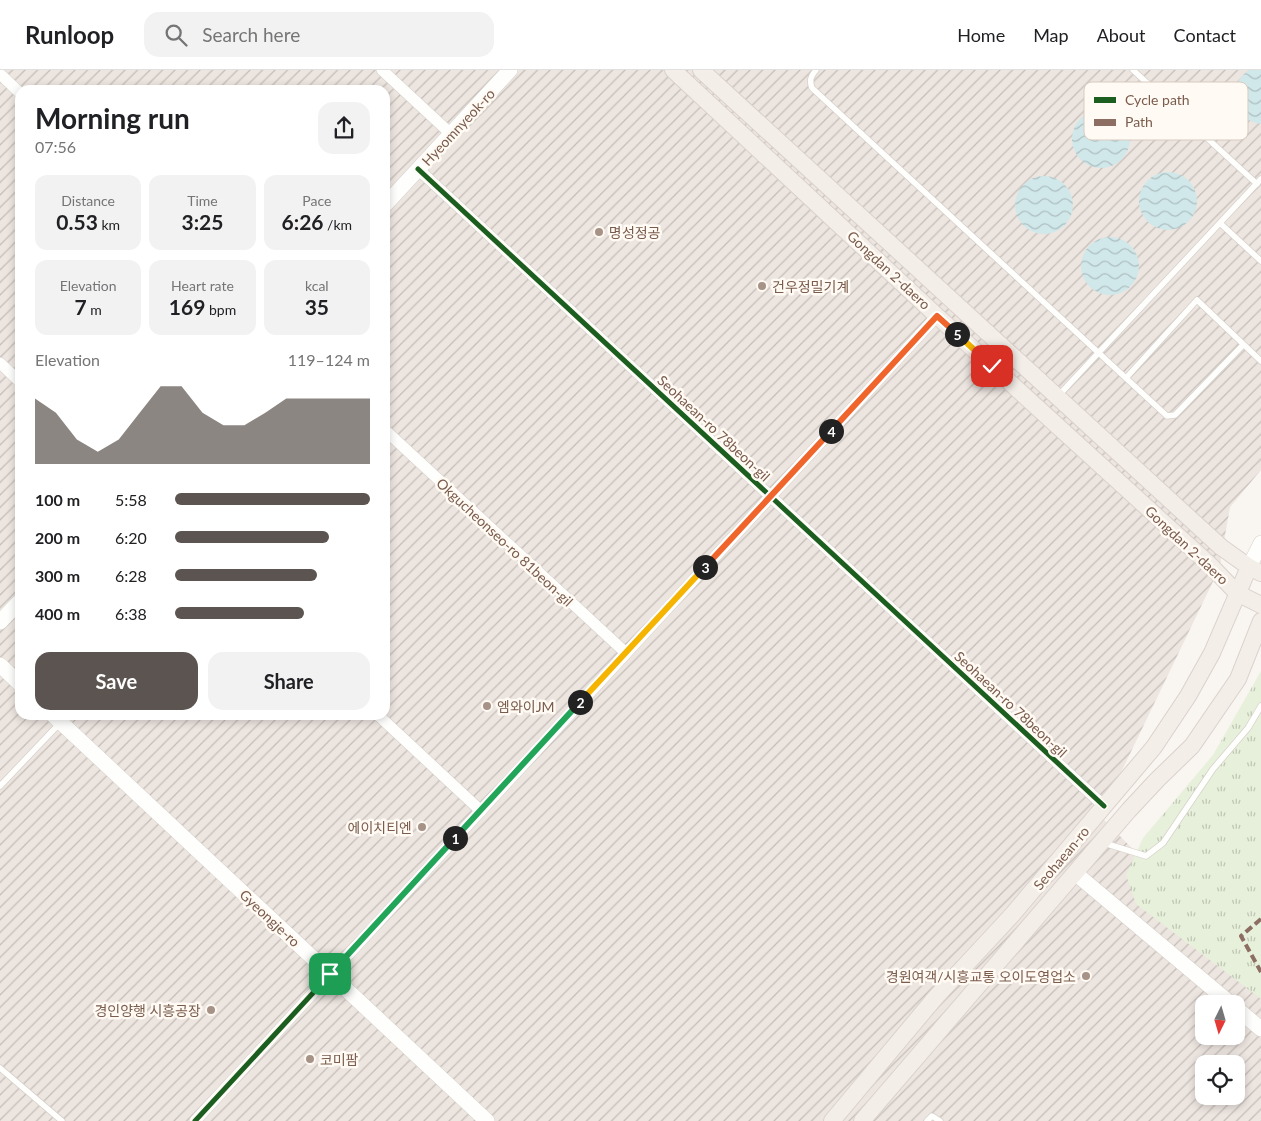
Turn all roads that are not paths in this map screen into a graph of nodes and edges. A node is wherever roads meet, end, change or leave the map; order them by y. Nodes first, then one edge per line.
1 (382, 70) edge
2 (510, 70) edge
3 (673, 70) edge
4 (701, 70) edge
5 (816, 70) edge
6 (1133, 70) edge
7 (0, 74) edge
8 (1146, 82) edge
9 (15, 88) edge
10 (451, 134) junction
11 (1212, 140) edge
12 (418, 169) junction
13 (1259, 182) edge
14 (390, 200) edge
15 (1221, 224) junction
16 (1261, 260) edge
17 (951, 300) junction
18 (937, 316) junction
19 (1243, 345) junction
20 (1099, 353) junction
21 (1261, 361) edge
22 (0, 363) edge
23 (15, 377) edge
24 (1126, 378) junction
25 (1057, 398) junction
26 (390, 435) edge
27 (770, 496) junction
28 (1261, 543) edge
29 (1255, 570) edge
30 (1237, 593) junction
31 (1261, 605) edge
32 (15, 606) edge
33 (1261, 621) edge
34 (0, 622) edge
35 (626, 653) junction
36 (0, 666) edge
37 (15, 680) edge
38 (1261, 706) edge
39 (56, 720) edge
40 (58, 720) edge
41 (383, 720) edge
42 (1, 784) edge
43 (1104, 806) junction
44 (481, 811) junction
45 (1102, 842) junction
46 (1075, 874) junction
47 (330, 974) junction
48 (1220, 995) edge
49 (1245, 1016) edge
50 (1261, 1029) edge
51 (0, 1068) edge
52 (62, 1121) edge
53 (195, 1121) edge
54 (487, 1121) edge
55 (832, 1121) edge
56 (862, 1121) edge
57 (927, 1121) edge
58 (940, 1121) edge

1 - 10 street
2 - 10 street, Hyeomnyeok-ro
3 - 18 main road, Gongdan 2-daero
4 - 17 main road, Gongdan 2-daero
5 - 20 lane
6 - 8 lane
7 - 9 street
10 - 12 street, Hyeomnyeok-ro
11 - 13 lane
12 - 14 street, Hyeomnyeok-ro
12 - 27 street, Seohaean-ro 78beon-gil
13 - 15 lane
15 - 16 lane
15 - 20 lane
17 - 18 main road
17 - 25 main road, Gongdan 2-daero
18 - 27 street
18 - 30 main road, Gongdan 2-daero
19 - 21 lane
19 - 24 lane
19 - 24 lane
20 - 24 lane
20 - 25 lane
22 - 23 street
25 - 29 main road, Gongdan 2-daero
26 - 35 street, Okgucheonseo-ro 81beon-gil
27 - 35 street
27 - 43 street, Seohaean-ro 78beon-gil
28 - 29 street, Seohaean-ro
29 - 30 main road, Seohaean-ro
30 - 31 main road, Gongdan 2-daero
30 - 43 main road, Seohaean-ro
32 - 34 street
33 - 45 main road, Seohaean-ro
35 - 44 street
36 - 37 street
38 - 45 lane
39 - 42 lane
40 - 47 street, Gyeongje-ro
41 - 44 street
43 - 55 main road, Seohaean-ro
44 - 47 street
45 - 46 main road, Seohaean-ro
46 - 48 street, Seohaean-ro
46 - 56 main road, Seohaean-ro
47 - 53 street
47 - 54 street, Gyeongje-ro
49 - 50 street
51 - 52 lane
57 - 58 lane

